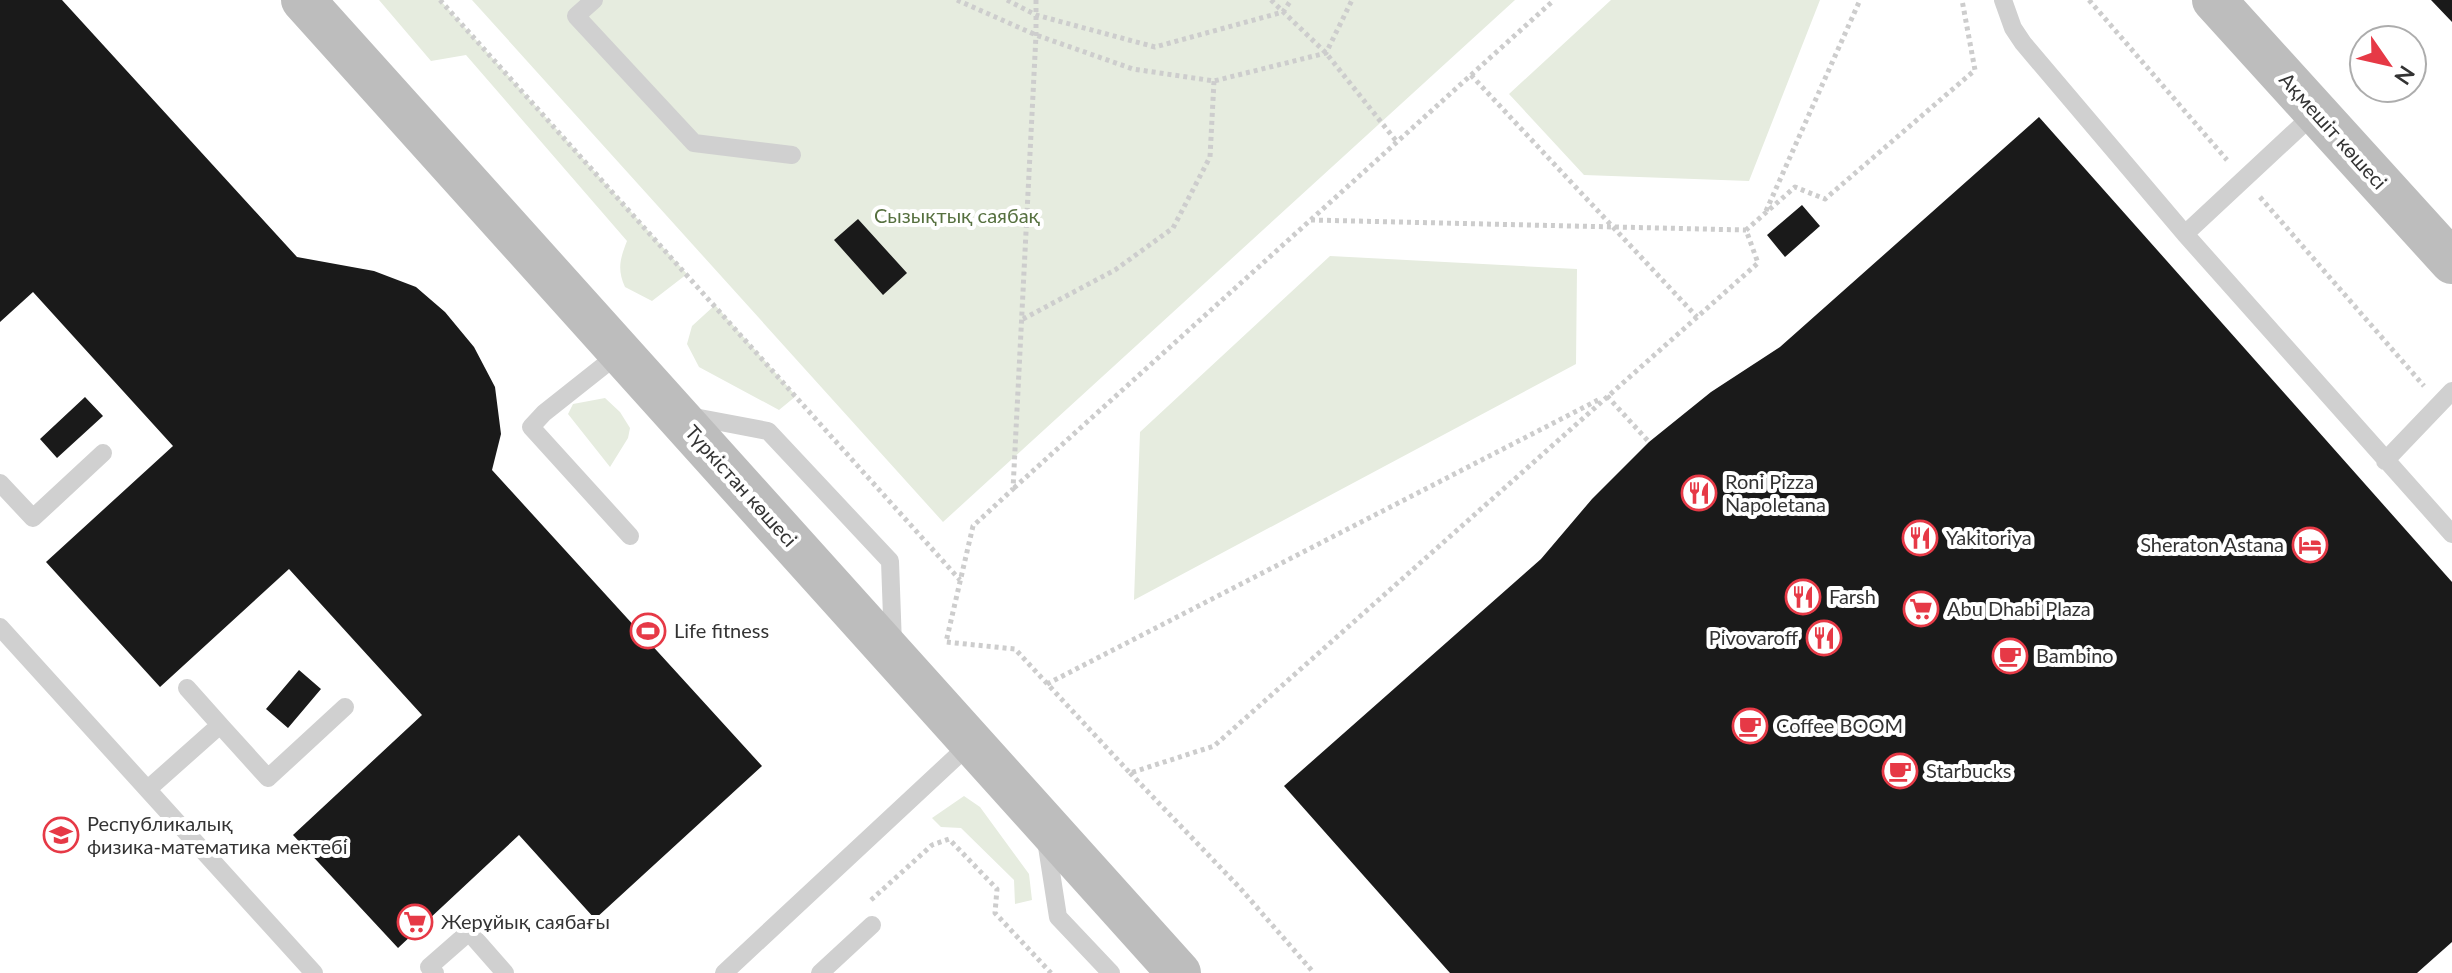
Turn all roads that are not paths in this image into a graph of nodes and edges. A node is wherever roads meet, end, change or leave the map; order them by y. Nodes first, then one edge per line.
1 (303, 0) edge
2 (594, 0) edge
3 (2003, 0) edge
4 (2214, 0) edge
5 (2316, 112) junction
6 (792, 155) dead end
7 (2185, 234) junction
8 (2452, 262) edge
9 (621, 352) junction
10 (2445, 396) edge
11 (676, 413) junction
12 (103, 453) dead end
13 (2385, 461) junction
14 (0, 483) edge
15 (2452, 534) edge
16 (630, 536) dead end
17 (0, 627) edge
18 (894, 655) junction
19 (187, 688) dead end
20 (345, 707) dead end
21 (220, 725) junction
22 (972, 743) junction
23 (148, 789) junction
24 (1043, 821) junction
25 (872, 925) dead end
26 (314, 973) edge
27 (435, 973) edge
28 (505, 973) edge
29 (724, 973) edge
30 (820, 973) edge
31 (1111, 973) edge
32 (1179, 973) edge

1 - 9 main road, Түркістан көшесі
2 - 6 lane
3 - 7 lane
4 - 5 main road, Ақмешіт көшесі
5 - 7 lane
5 - 8 main road, Ақмешіт көшесі
7 - 13 lane
9 - 11 main road, Түркістан көшесі
9 - 16 lane
10 - 13 lane
11 - 18 main road, Түркістан көшесі
11 - 18 lane
12 - 14 lane
13 - 15 lane
17 - 23 lane
18 - 22 main road, Түркістан көшесі
19 - 21 lane
20 - 21 lane
21 - 23 lane
22 - 24 main road, Түркістан көшесі
22 - 29 lane
23 - 26 lane
24 - 31 lane
24 - 32 main road, Түркістан көшесі
25 - 30 lane
27 - 28 lane

